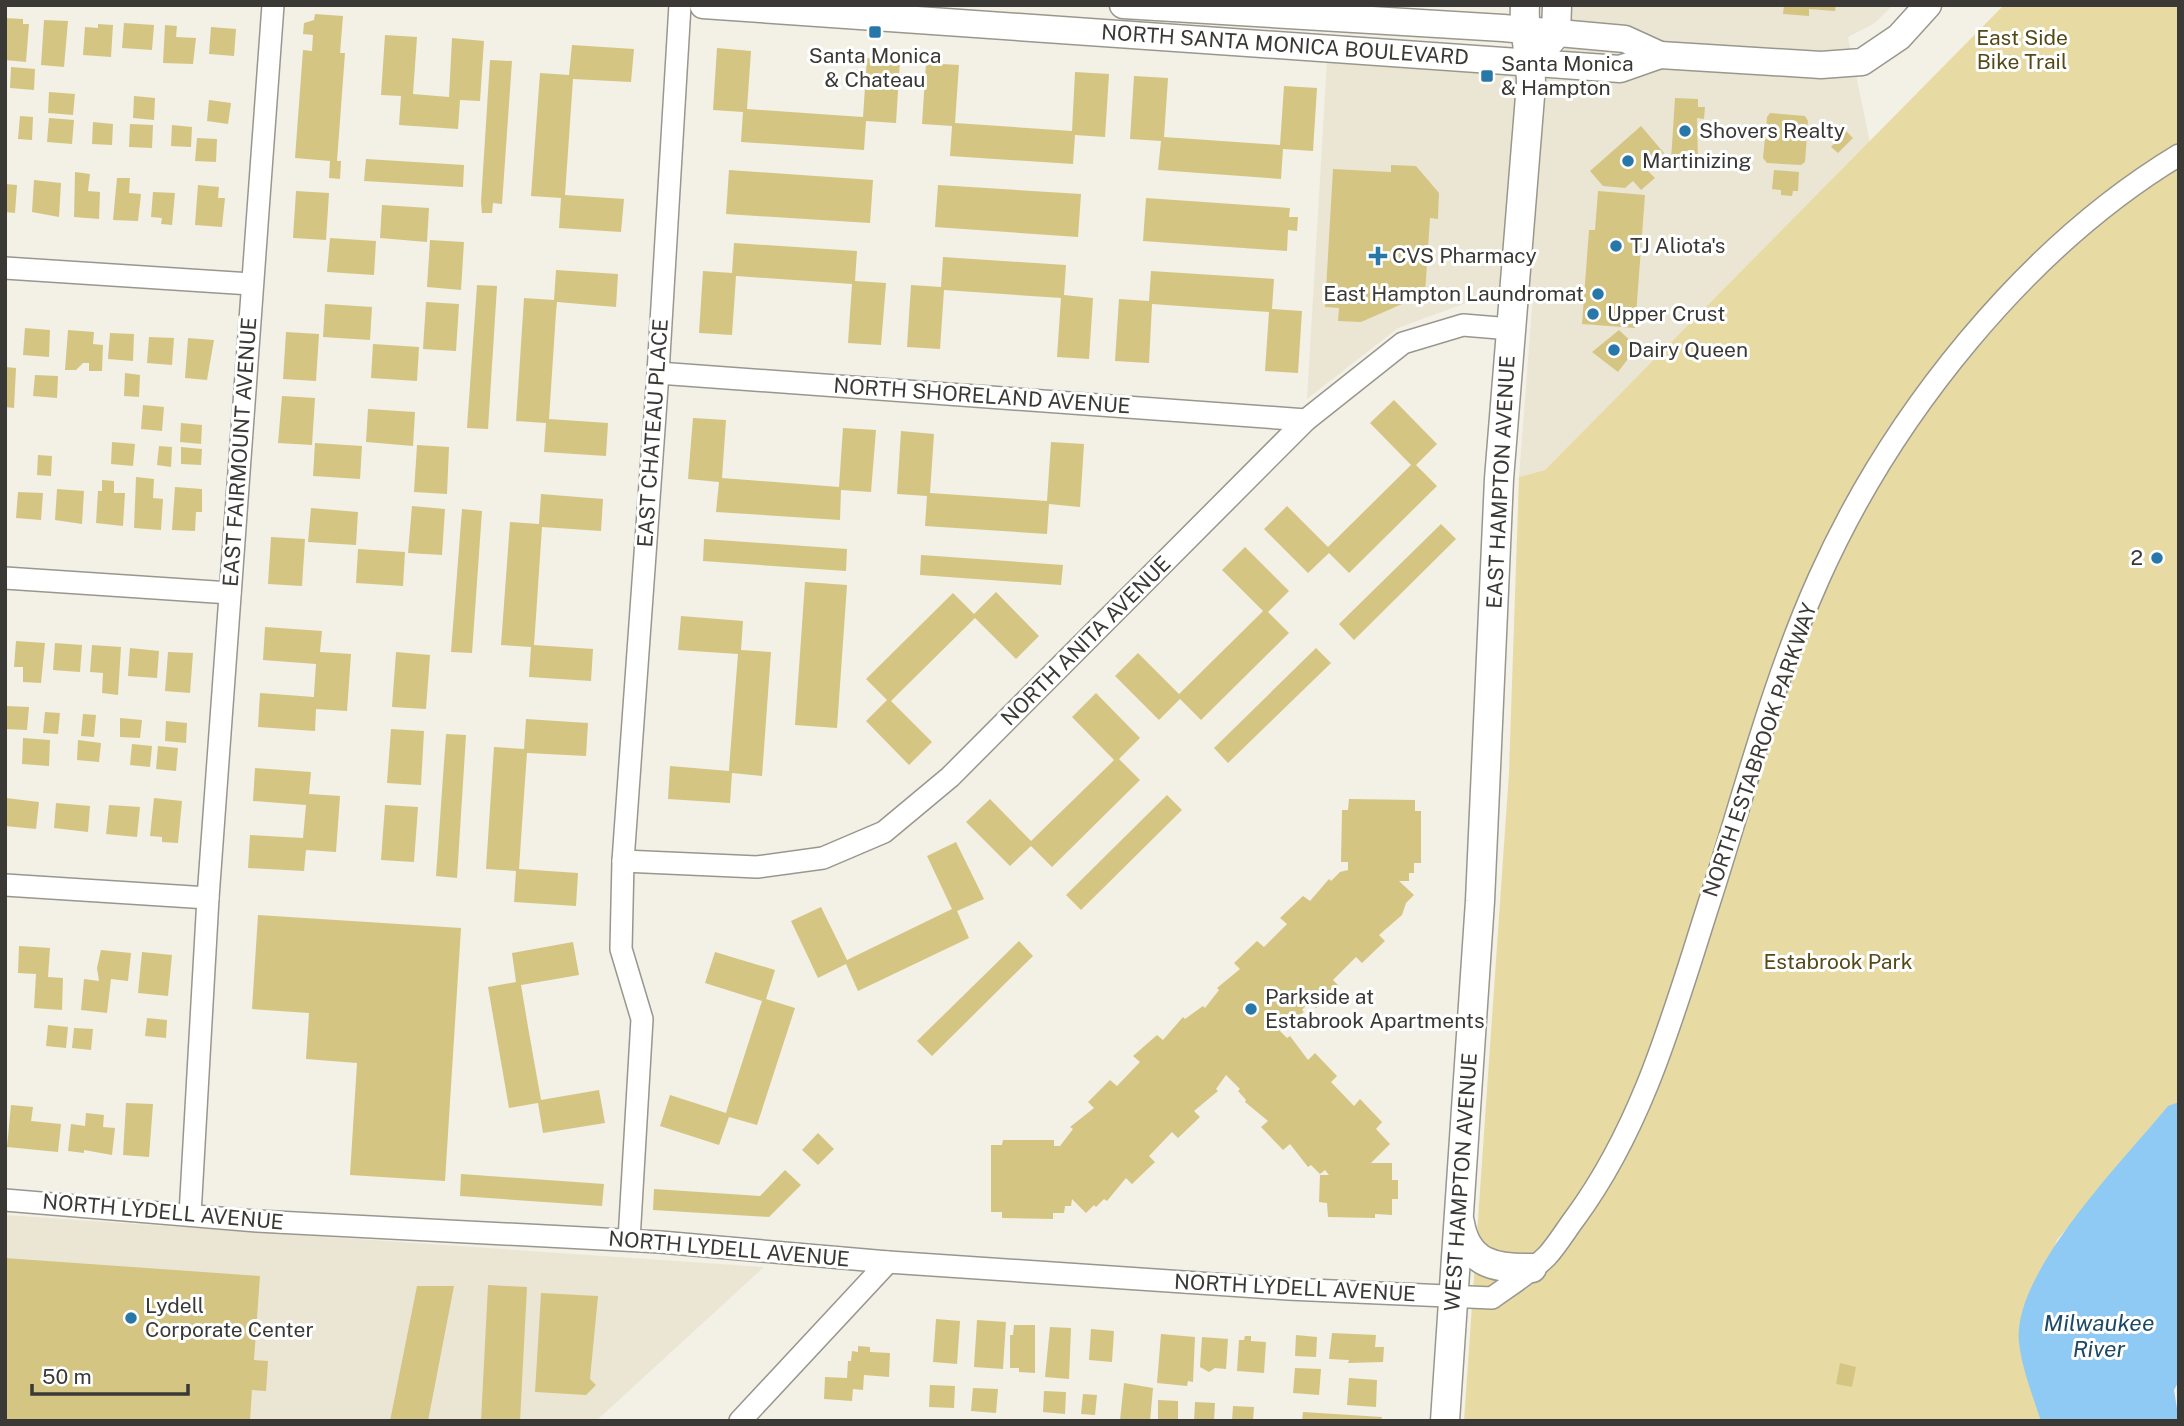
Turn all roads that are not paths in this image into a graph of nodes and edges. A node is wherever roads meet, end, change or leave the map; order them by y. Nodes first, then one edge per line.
1 (273, 5) edge
2 (680, 5) edge
3 (703, 5) edge
4 (1124, 5) edge
5 (1557, 5) edge
6 (1928, 5) edge
7 (902, 12) edge
8 (1524, 18) edge
9 (1556, 34) junction
10 (1660, 54) junction
11 (1531, 63) junction
12 (2179, 155) edge
13 (5, 268) edge
14 (251, 284) junction
15 (1511, 329) junction
16 (658, 373) junction
17 (1306, 420) junction
18 (5, 578) edge
19 (230, 593) junction
20 (623, 862) junction
21 (5, 885) edge
22 (208, 898) junction
23 (1480, 901) joint
24 (5, 1200) edge
25 (1459, 1214) junction
26 (190, 1215) junction
27 (629, 1240) junction
28 (888, 1262) junction
29 (1532, 1268) junction
30 (1453, 1298) junction
31 (740, 1421) edge
32 (1445, 1421) edge

1 - 14 street, EAST FAIRMOUNT AVENUE
2 - 16 street, EAST CHATEAU PLACE
3 - 7 street, NORTH SANTA MONICA BOULEVARD
4 - 8 street, NORTH SANTA MONICA BOULEVARD
5 - 9 main road
6 - 10 street
7 - 11 street, NORTH SANTA MONICA BOULEVARD
8 - 9 street, NORTH SANTA MONICA BOULEVARD
8 - 11 main road, EAST HAMPTON AVENUE
9 - 10 street, NORTH SANTA MONICA BOULEVARD
9 - 11 main road
10 - 11 street, NORTH SANTA MONICA BOULEVARD
11 - 15 main road, EAST HAMPTON AVENUE
12 - 29 street, NORTH ESTABROOK PARKWAY
13 - 14 street
14 - 19 street, EAST FAIRMOUNT AVENUE
15 - 17 street, NORTH ANITA AVENUE
15 - 23 main road, EAST HAMPTON AVENUE
16 - 17 street, NORTH SHORELAND AVENUE
16 - 20 street, EAST CHATEAU PLACE
17 - 20 street, NORTH ANITA AVENUE
18 - 19 street
19 - 22 street, EAST FAIRMOUNT AVENUE
20 - 27 street, EAST CHATEAU PLACE
21 - 22 street
22 - 26 street, EAST FAIRMOUNT AVENUE
23 - 25 main road, WEST HAMPTON AVENUE
24 - 26 street, NORTH LYDELL AVENUE
25 - 29 main road
25 - 30 main road, WEST HAMPTON AVENUE
26 - 27 street, NORTH LYDELL AVENUE
27 - 28 street, NORTH LYDELL AVENUE
28 - 30 street, NORTH LYDELL AVENUE
28 - 31 street
29 - 30 street, NORTH ESTABROOK PARKWAY
30 - 32 main road, WEST HAMPTON AVENUE

